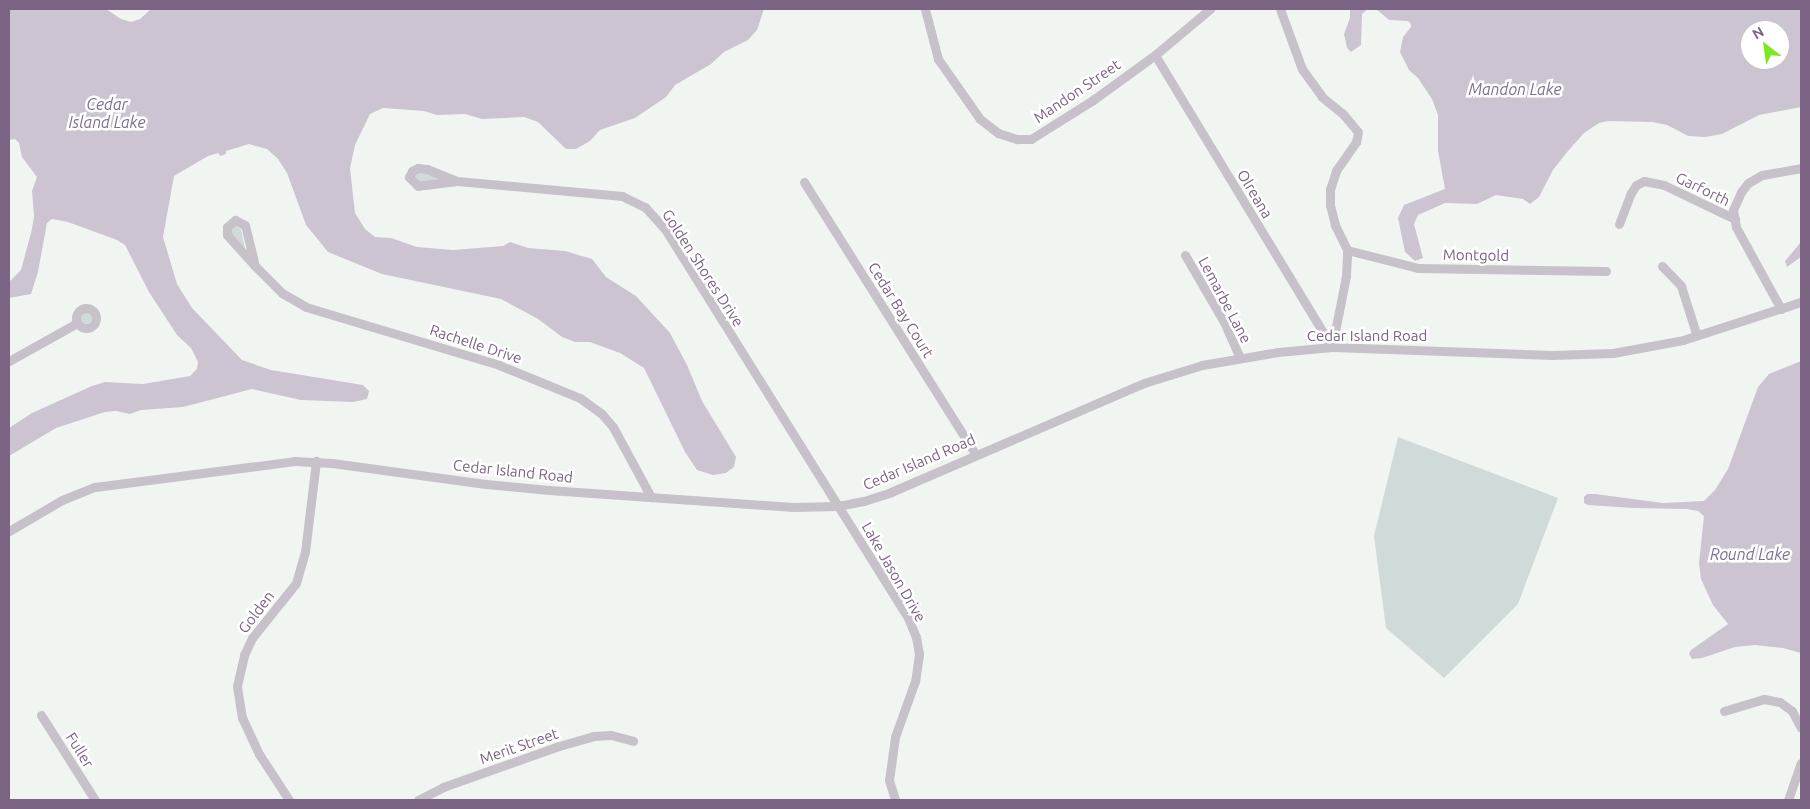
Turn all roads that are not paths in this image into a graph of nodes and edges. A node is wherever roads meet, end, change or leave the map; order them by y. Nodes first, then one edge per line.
1 (924, 9) edge
2 (1210, 9) edge
3 (1280, 9) edge
4 (1155, 55) junction
5 (1801, 168) edge
6 (457, 181) dead end
7 (804, 182) dead end
8 (1735, 220) junction
9 (1619, 224) dead end
10 (1347, 250) junction
11 (1185, 255) dead end
12 (255, 266) junction
13 (1662, 266) dead end
14 (1606, 271) dead end
15 (1801, 302) edge
16 (1781, 309) junction
17 (77, 323) dead end
18 (1698, 336) junction
19 (1332, 347) junction
20 (1240, 358) junction
21 (9, 361) edge
22 (975, 454) junction
23 (316, 462) junction
24 (651, 497) junction
25 (838, 506) junction
26 (9, 531) edge
27 (1724, 711) dead end
28 (42, 715) dead end
29 (1801, 728) edge
30 (633, 741) dead end
31 (1801, 763) edge
32 (95, 800) edge
33 (290, 800) edge
34 (418, 800) edge
35 (895, 800) edge
36 (1788, 800) edge

1 - 4 street, Mandon Street
2 - 4 street, Mandon Street
3 - 10 street
4 - 19 street, Olreana
5 - 8 street, Garforth
6 - 25 street, Golden Shores Drive
7 - 22 street, Cedar Bay Court
8 - 9 street, Garforth
8 - 16 street
10 - 14 street, Montgold
10 - 19 street
11 - 20 street, Lemarbe Lane
12 - 12 street, Rachelle Drive
12 - 24 street, Rachelle Drive
13 - 18 street
15 - 16 street, Cedar Island Road
16 - 18 street, Cedar Island Road
17 - 21 street
18 - 19 street, Cedar Island Road
19 - 20 street, Cedar Island Road
20 - 22 street, Cedar Island Road
22 - 25 street, Cedar Island Road
23 - 24 street, Cedar Island Road
23 - 26 street, Cedar Island Road
23 - 33 street, Golden
24 - 25 street, Cedar Island Road
25 - 35 street, Lake Jason Drive
27 - 29 street
28 - 32 street, Fuller
30 - 34 street, Merit Street
31 - 36 street

